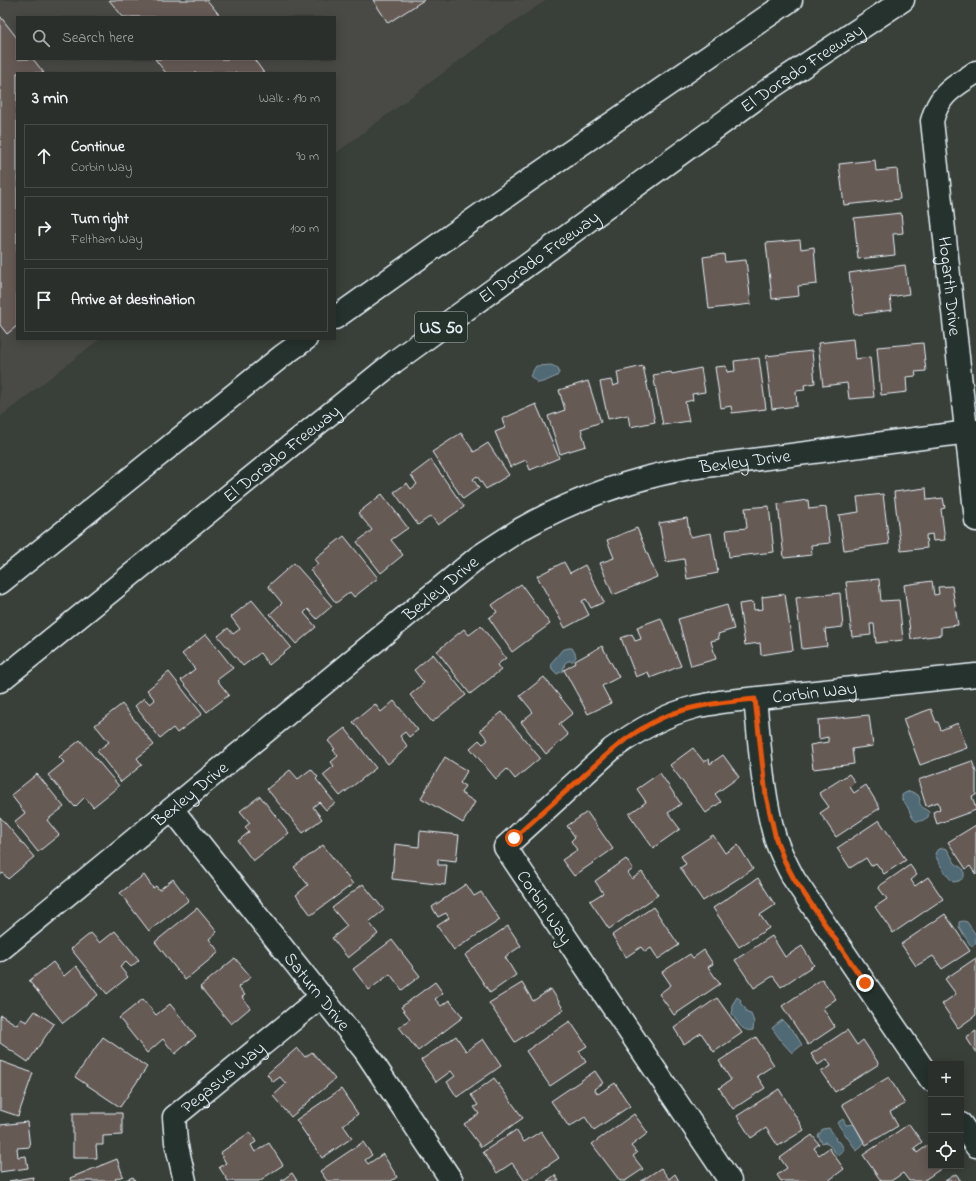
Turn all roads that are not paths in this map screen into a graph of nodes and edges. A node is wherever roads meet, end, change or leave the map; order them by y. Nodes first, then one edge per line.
1 (790, 0) edge
2 (903, 0) edge
3 (976, 72) edge
4 (336, 317) edge
5 (305, 340) edge
6 (971, 431) edge
7 (976, 520) edge
8 (0, 582) edge
9 (976, 675) edge
10 (0, 681) edge
11 (755, 699) junction
12 (172, 809) junction
13 (0, 950) edge
14 (322, 996) junction
15 (928, 1076) edge
16 (964, 1128) edge
17 (976, 1146) edge
18 (185, 1181) edge
19 (452, 1181) edge
20 (730, 1181) edge

1 - 4 main road
2 - 10 main road, El Dorado Freeway / US 50
3 - 6 main road, Hogarth Drive
5 - 8 main road
6 - 7 main road, Hogarth Drive
6 - 12 main road, Bexley Drive
9 - 11 main road, Corbin Way
11 - 15 main road
11 - 20 main road, Corbin Way
12 - 13 main road, Bexley Drive
12 - 14 main road, Saturn Drive
14 - 18 main road, Pegasus Way
14 - 19 main road, Saturn Drive
16 - 17 main road

